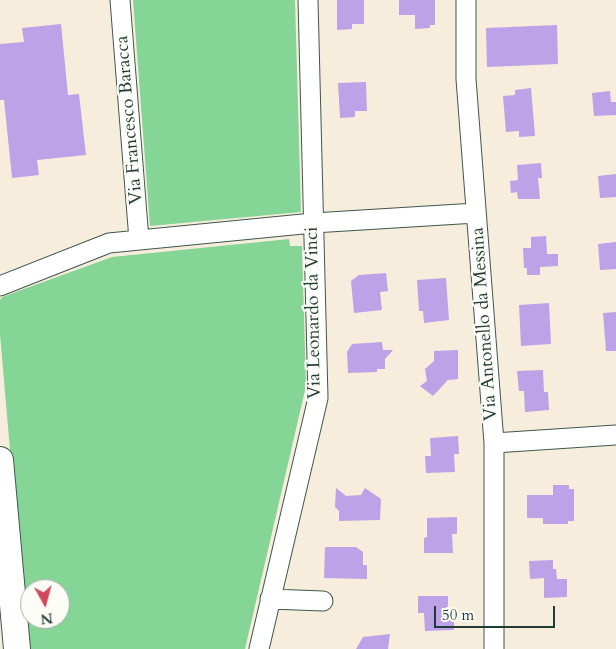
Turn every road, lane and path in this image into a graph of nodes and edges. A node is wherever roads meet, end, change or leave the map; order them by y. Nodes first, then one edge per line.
1 (120, 0) edge
2 (308, 0) edge
3 (466, 0) edge
4 (476, 213) junction
5 (313, 223) junction
6 (138, 240) junction
7 (0, 286) edge
8 (616, 434) edge
9 (494, 443) junction
10 (0, 460) edge
11 (270, 599) junction
12 (323, 601) dead end
13 (17, 649) edge
14 (259, 649) edge
15 (494, 649) edge

1 - 6 street, Via Francesco Baracca
2 - 5 street, Via Leonardo da Vinci
3 - 4 street, Via Antonello da Messina
4 - 5 street
4 - 9 street, Via Antonello da Messina
5 - 6 street
5 - 11 street, Via Leonardo da Vinci
6 - 7 street
8 - 9 street
9 - 15 street, Via Antonello da Messina
10 - 13 street
11 - 12 street
11 - 14 street, Via Leonardo da Vinci

